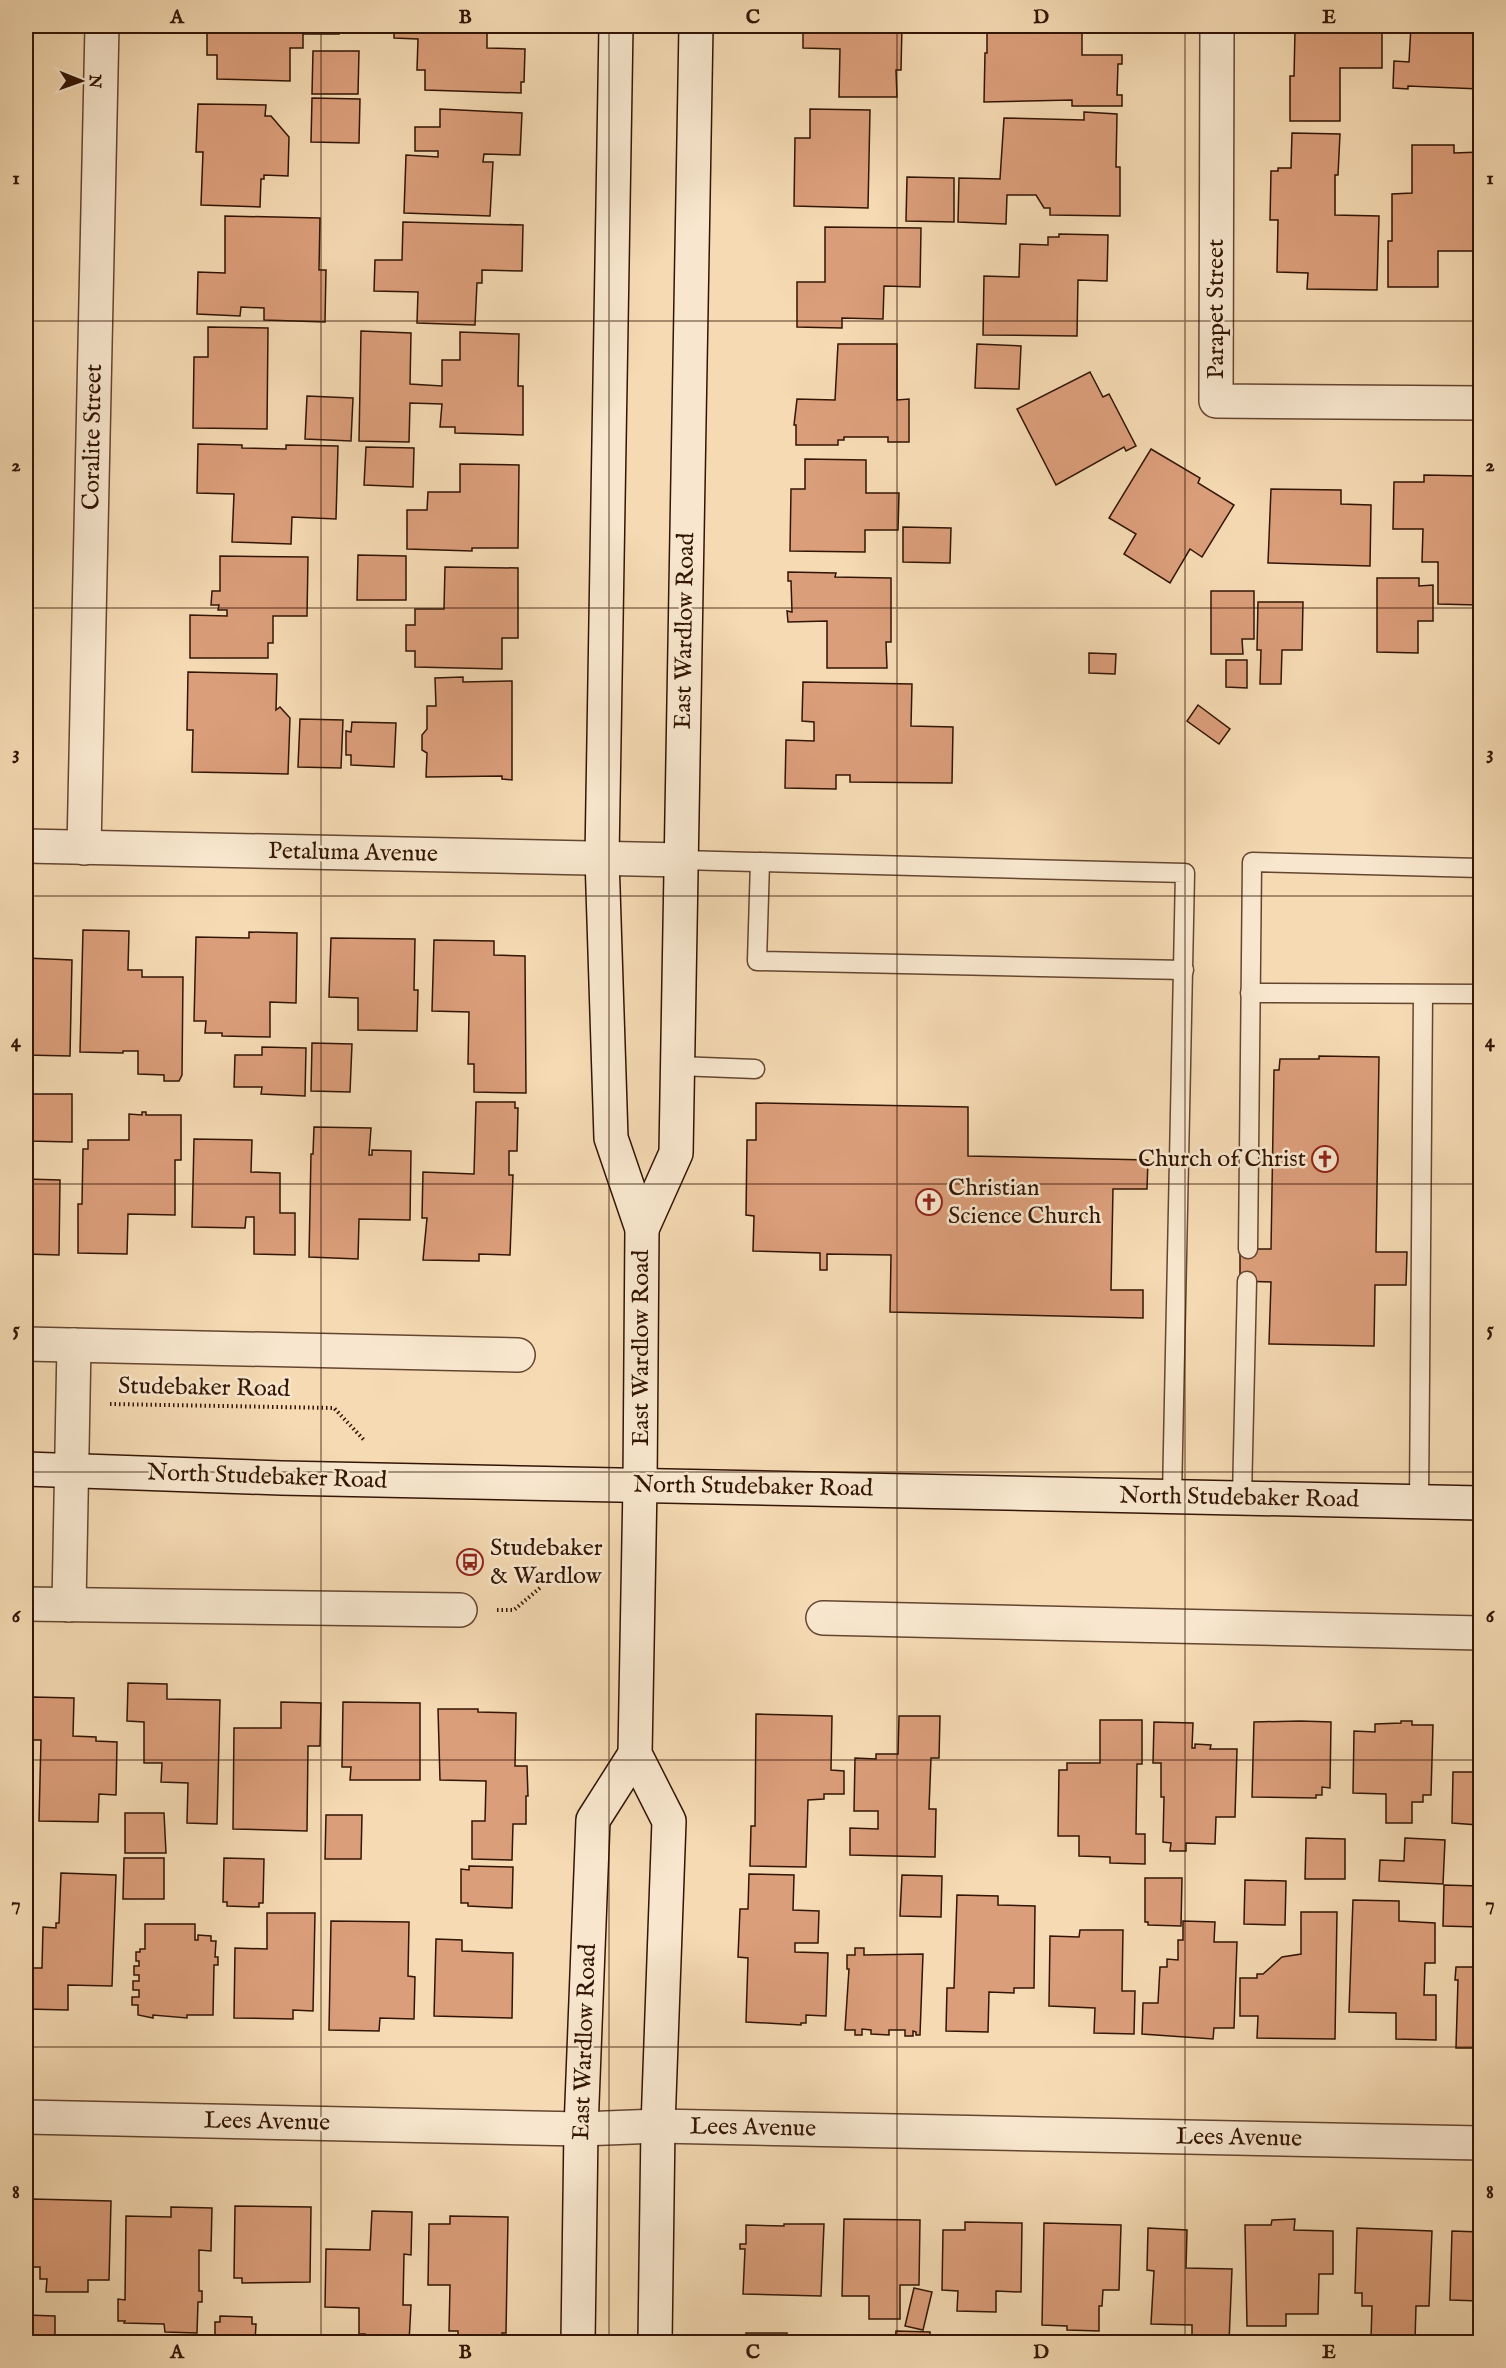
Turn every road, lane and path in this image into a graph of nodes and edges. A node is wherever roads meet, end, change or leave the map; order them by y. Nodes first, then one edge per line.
1 (102, 26) edge
2 (616, 26) edge
3 (696, 26) edge
4 (1217, 26) edge
5 (1480, 404) edge
6 (26, 846) edge
7 (84, 848) junction
8 (602, 858) junction
9 (681, 860) junction
10 (760, 861) junction
11 (1480, 868) edge
12 (1184, 969) junction
13 (1250, 993) junction
14 (1480, 994) edge
15 (1423, 995) junction
16 (678, 1066) junction
17 (755, 1069) dead end
18 (642, 1229) junction
19 (1248, 1249) dead end
20 (1247, 1281) dead end
21 (26, 1344) edge
22 (74, 1345) junction
23 (518, 1355) dead end
24 (73, 1403) junction
25 (334, 1408) dead end
26 (26, 1470) edge
27 (72, 1470) junction
28 (640, 1485) junction
29 (1172, 1496) junction
30 (1242, 1497) junction
31 (1419, 1501) junction
32 (1480, 1503) edge
33 (542, 1587) dead end
34 (26, 1604) edge
35 (69, 1605) junction
36 (460, 1610) joint
37 (823, 1618) dead end
38 (1480, 1633) edge
39 (634, 1754) junction
40 (26, 2117) edge
41 (658, 2126) junction
42 (581, 2129) junction
43 (1480, 2143) edge
44 (578, 2343) edge
45 (655, 2343) edge

1 - 7 main road, Coralite Street
2 - 8 main road, East Wardlow Road
3 - 9 main road, East Wardlow Road
4 - 5 main road, Parapet Street
6 - 7 main road, Petaluma Avenue
7 - 8 main road, Petaluma Avenue
8 - 9 main road, Petaluma Avenue
8 - 18 main road, East Wardlow Road
9 - 10 lane
9 - 16 main road, East Wardlow Road
10 - 12 lane
10 - 12 lane
11 - 13 lane
12 - 29 lane
13 - 15 lane
13 - 19 lane
14 - 15 lane
15 - 31 lane
16 - 17 lane
16 - 18 main road, East Wardlow Road
18 - 28 main road, East Wardlow Road
20 - 30 lane
21 - 22 main road
22 - 23 main road
22 - 24 main road
24 - 25 path, Studebaker Road
24 - 27 main road
26 - 27 main road, North Studebaker Road
27 - 28 main road, North Studebaker Road
27 - 35 main road
28 - 29 main road, North Studebaker Road
28 - 39 main road, East Wardlow Road
29 - 30 main road, North Studebaker Road
30 - 31 main road, North Studebaker Road
31 - 32 main road, North Studebaker Road
33 - 36 path
34 - 35 main road
35 - 36 main road
37 - 38 main road
39 - 41 main road, East Wardlow Road
39 - 42 main road, East Wardlow Road
40 - 42 main road, Lees Avenue
41 - 42 main road, Lees Avenue
41 - 43 main road, Lees Avenue
41 - 45 main road, East Wardlow Road
42 - 44 main road, East Wardlow Road

